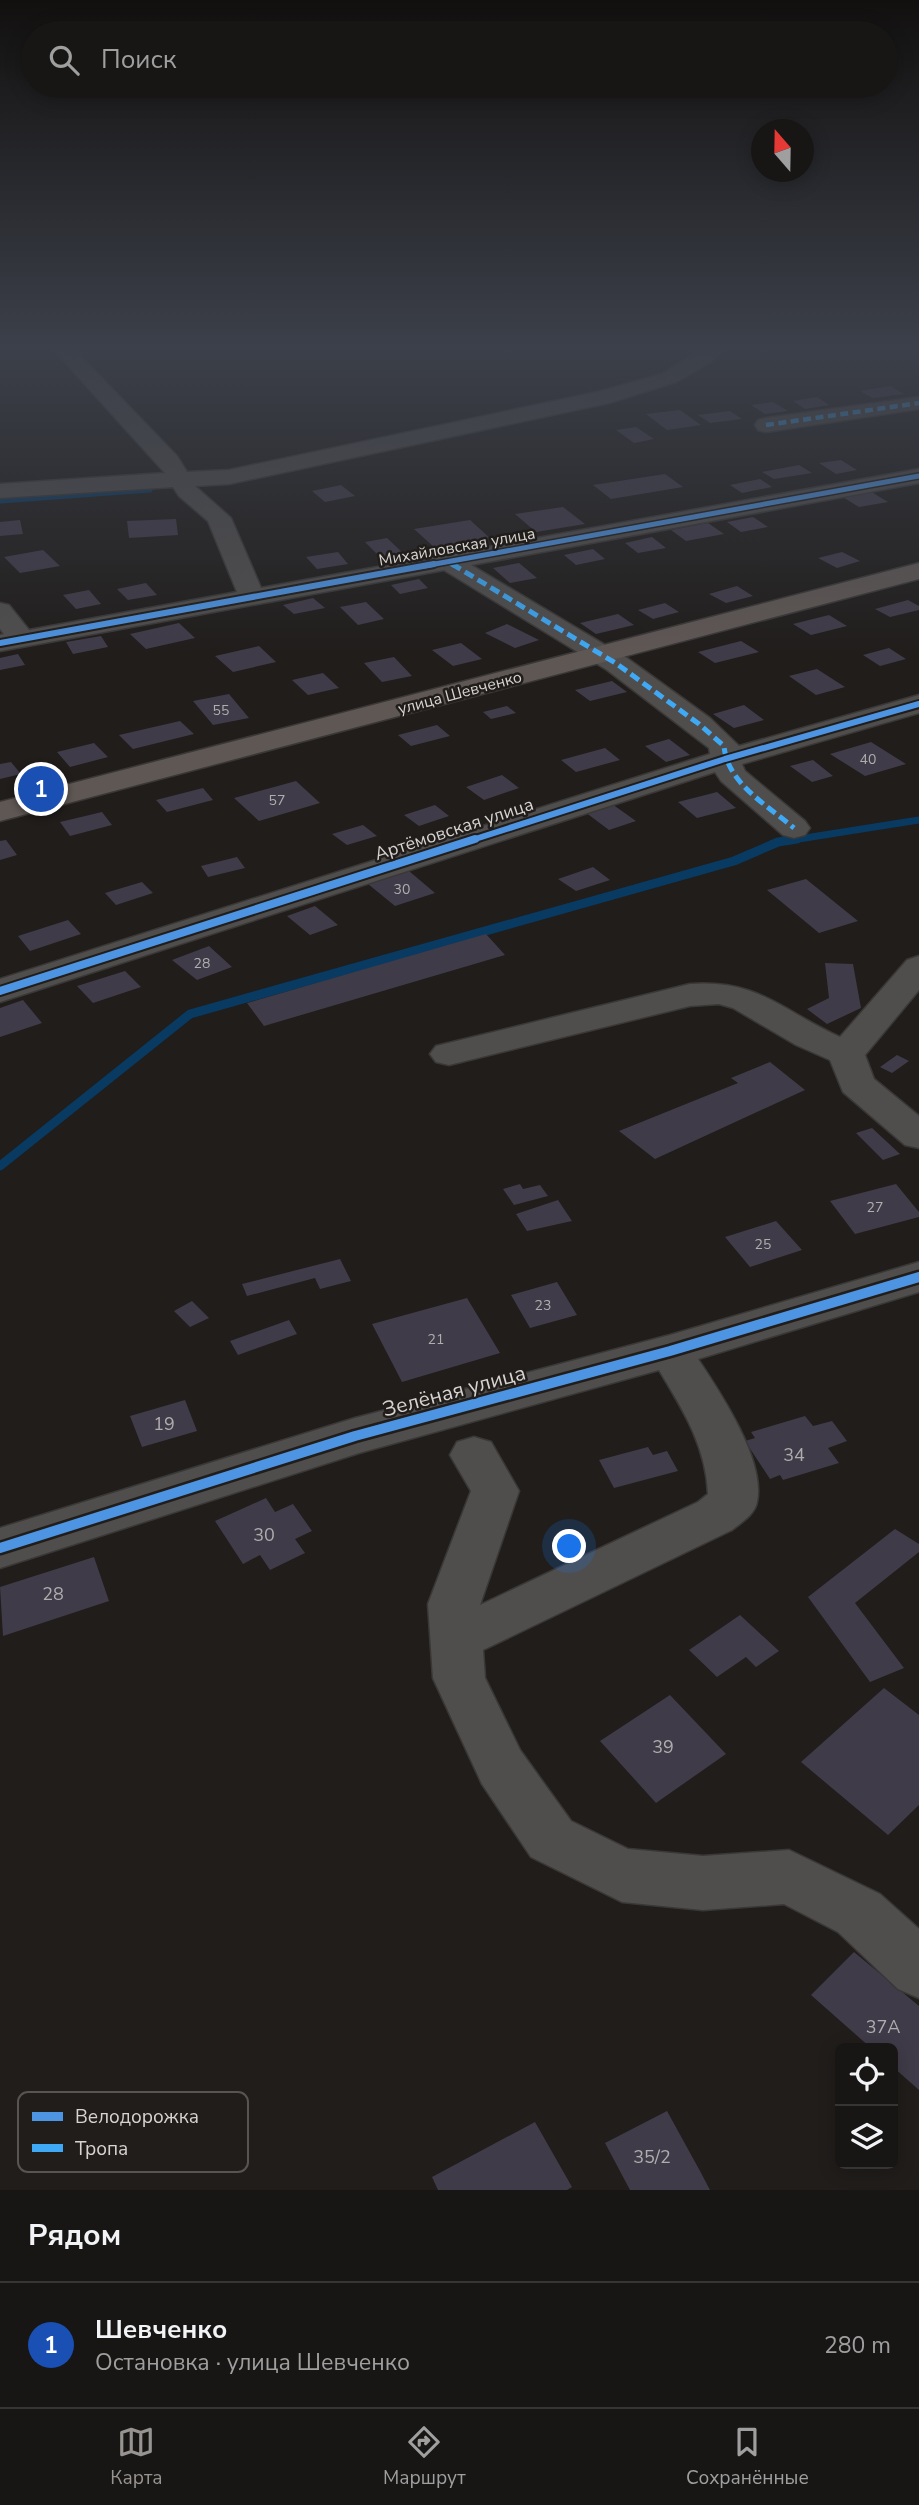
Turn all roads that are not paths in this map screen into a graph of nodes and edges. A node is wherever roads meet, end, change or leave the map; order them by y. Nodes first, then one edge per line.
1 (159, 450) edge
2 (355, 450) edge
3 (919, 476) edge
4 (183, 485) junction
5 (0, 491) edge
6 (0, 505) edge
7 (450, 563) junction
8 (919, 571) edge
9 (252, 597) junction
10 (0, 611) edge
11 (11, 641) edge
12 (603, 656) junction
13 (919, 704) edge
14 (725, 759) junction
15 (0, 812) edge
16 (794, 828) dead end
17 (914, 980) edge
18 (0, 991) edge
19 (449, 1054) dead end
20 (846, 1054) junction
21 (919, 1136) edge
22 (919, 1277) edge
23 (670, 1351) junction
24 (474, 1455) dead end
25 (0, 1548) edge
26 (457, 1639) junction
27 (919, 1969) edge

1 - 4 street
2 - 4 street
3 - 7 street, Михайловская улица
4 - 5 street
4 - 6 street
4 - 9 street
7 - 9 street, Михайловская улица
7 - 12 street
8 - 12 main road, улица Шевченко
9 - 11 street, Михайловская улица
10 - 11 street
12 - 14 street
12 - 15 main road, улица Шевченко
13 - 14 street, Артёмовская улица
14 - 16 street
14 - 18 street, Артёмовская улица
17 - 20 street
19 - 20 street
20 - 21 street
22 - 23 street, Зелёная улица
23 - 25 street, Зелёная улица
23 - 26 street
24 - 26 street
26 - 27 street

